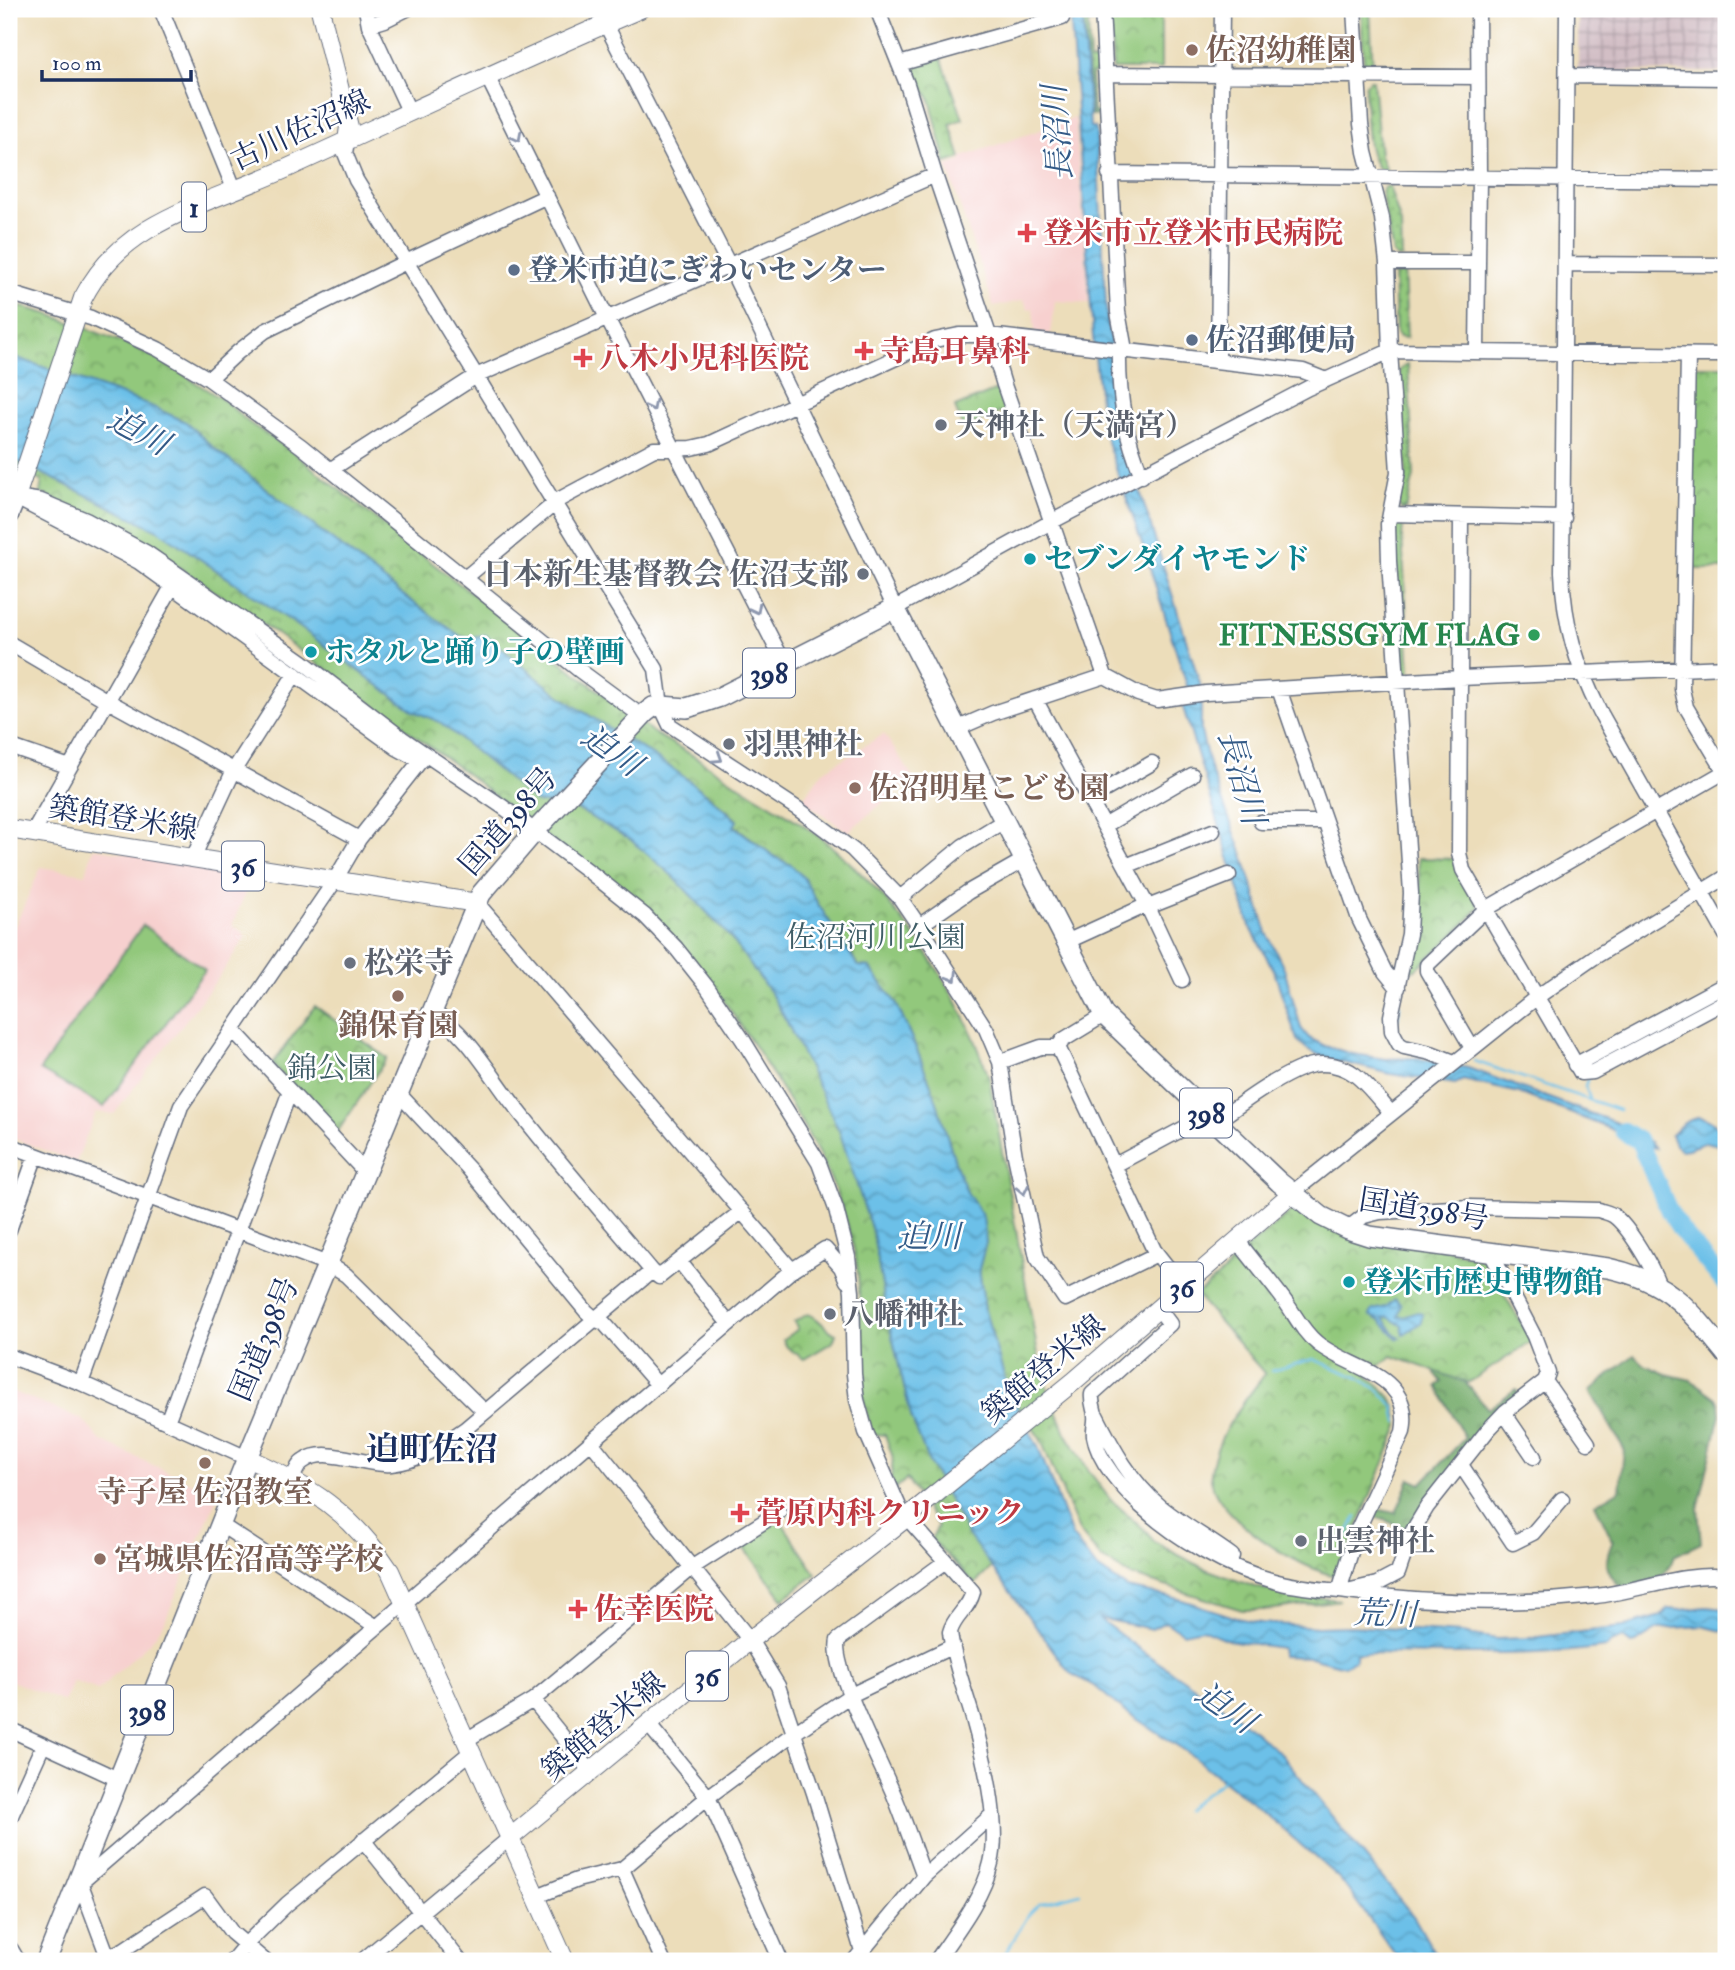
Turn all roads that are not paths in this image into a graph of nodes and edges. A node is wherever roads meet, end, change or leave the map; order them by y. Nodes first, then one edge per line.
1 (161, 9) edge
2 (320, 9) edge
3 (366, 9) edge
4 (407, 9) edge
5 (640, 9) edge
6 (877, 9) edge
7 (1102, 9) edge
8 (1222, 9) edge
9 (1354, 9) edge
10 (1478, 9) edge
11 (1567, 9) edge
12 (602, 16) edge
13 (1062, 18) dead end
14 (369, 25) junction
15 (899, 64) junction
16 (1106, 74) junction
17 (1221, 74) junction
18 (1357, 75) junction
19 (487, 76) junction
20 (1478, 76) junction
21 (1567, 76) junction
22 (1726, 78) edge
23 (409, 111) junction
24 (347, 141) junction
25 (1109, 174) junction
26 (934, 175) junction
27 (1220, 176) junction
28 (1371, 177) junction
29 (1479, 177) junction
30 (1566, 178) junction
31 (1726, 180) edge
32 (235, 191) junction
33 (547, 196) junction
34 (406, 261) junction
35 (1387, 263) junction
36 (1478, 263) junction
37 (1566, 264) junction
38 (729, 265) junction
39 (1726, 265) edge
40 (9, 293) edge
41 (76, 315) junction
42 (607, 318) junction
43 (989, 335) junction
44 (1120, 349) junction
45 (1390, 351) junction
46 (1477, 352) junction
47 (1565, 353) junction
48 (1688, 355) junction
49 (1726, 355) edge
50 (1218, 361) junction
51 (477, 376) junction
52 (209, 379) junction
53 (1326, 380) junction
54 (797, 403) junction
55 (674, 449) junction
56 (330, 470) junction
57 (1140, 477) junction
58 (13, 498) edge
59 (556, 503) junction
60 (1390, 514) junction
61 (1461, 516) junction
62 (1564, 518) junction
63 (1051, 522) junction
64 (465, 578) junction
65 (173, 585) junction
66 (895, 608) junction
67 (9, 643) edge
68 (785, 665) junction
69 (1726, 667) edge
70 (1683, 668) junction
71 (1583, 673) junction
72 (295, 674) junction
73 (1105, 676) junction
74 (1460, 678) junction
75 (1397, 682) junction
76 (1279, 689) junction
77 (1035, 699) junction
78 (106, 700) junction
79 (663, 712) junction
80 (638, 719) junction
81 (957, 729) junction
82 (9, 747) edge
83 (423, 757) junction
84 (1152, 763) dead end
85 (70, 767) junction
86 (234, 770) junction
87 (1726, 771) edge
88 (1192, 775) dead end
89 (1089, 799) junction
90 (1657, 812) junction
91 (1004, 821) junction
92 (1261, 822) dead end
93 (1325, 822) junction
94 (1104, 826) junction
95 (9, 829) edge
96 (535, 831) junction
97 (1213, 831) dead end
98 (33, 832) junction
99 (359, 839) junction
100 (193, 858) junction
101 (1024, 860) junction
102 (1126, 866) junction
103 (1229, 875) dead end
104 (1726, 877) edge
105 (334, 881) junction
106 (1701, 892) junction
107 (900, 898) junction
108 (477, 903) junction
109 (1147, 906) junction
110 (1486, 909) junction
111 (919, 926) junction
112 (1726, 935) edge
113 (1066, 942) junction
114 (1182, 980) dead end
115 (1726, 984) edge
116 (1398, 988) junction
117 (1537, 997) junction
118 (1726, 1001) edge
119 (432, 1013) junction
120 (1104, 1015) junction
121 (234, 1031) junction
122 (1058, 1047) junction
123 (1472, 1048) junction
124 (1000, 1062) junction
125 (1454, 1062) junction
126 (1583, 1070) junction
127 (290, 1091) junction
128 (398, 1094) junction
129 (1391, 1113) junction
130 (1212, 1119) junction
131 (9, 1144) edge
132 (36, 1155) junction
133 (1115, 1165) junction
134 (366, 1173) junction
135 (1292, 1193) junction
136 (148, 1196) junction
137 (836, 1209) junction
138 (742, 1211) junction
139 (239, 1229) junction
140 (1347, 1229) junction
141 (9, 1230) edge
142 (1237, 1240) junction
143 (825, 1248) junction
144 (1490, 1251) junction
145 (1157, 1254) junction
146 (680, 1262) junction
147 (328, 1264) junction
148 (792, 1270) junction
149 (652, 1271) junction
150 (1659, 1286) junction
151 (1183, 1287) junction
152 (852, 1292) junction
153 (1158, 1308) junction
154 (596, 1320) junction
155 (729, 1324) junction
156 (1726, 1354) edge
157 (9, 1356) edge
158 (1545, 1381) junction
159 (81, 1383) junction
160 (658, 1385) junction
161 (485, 1412) junction
162 (1504, 1413) junction
163 (167, 1422) junction
164 (591, 1442) junction
165 (1588, 1443) dead end
166 (1534, 1457) dead end
167 (247, 1458) junction
168 (1461, 1465) junction
169 (292, 1479) junction
170 (1562, 1499) dead end
171 (779, 1512) dead end
172 (906, 1518) junction
173 (221, 1525) junction
174 (945, 1562) junction
175 (691, 1568) junction
176 (1724, 1575) edge
177 (1341, 1591) junction
178 (405, 1602) junction
179 (377, 1627) junction
180 (750, 1640) junction
181 (953, 1646) junction
182 (850, 1695) junction
183 (533, 1700) junction
184 (648, 1724) junction
185 (9, 1730) edge
186 (794, 1733) junction
187 (43, 1745) junction
188 (469, 1746) junction
189 (591, 1772) junction
190 (120, 1780) junction
191 (708, 1797) junction
192 (992, 1815) junction
193 (9, 1820) edge
194 (511, 1837) junction
195 (363, 1840) junction
196 (622, 1869) junction
197 (924, 1876) junction
198 (78, 1881) junction
199 (537, 1896) junction
200 (420, 1910) junction
201 (246, 1944) junction
202 (9, 1951) edge
203 (127, 1956) edge
204 (858, 1956) edge
205 (104, 1959) edge
206 (15, 1961) edge
207 (46, 1961) edge
208 (232, 1961) edge
209 (265, 1961) edge
210 (362, 1961) edge
211 (460, 1961) edge
212 (565, 1961) edge
213 (663, 1961) edge
214 (781, 1961) edge
215 (936, 1961) edge

1 - 32 street
2 - 24 main road
3 - 14 street
4 - 14 street
5 - 12 main road, 古川佐沼線 / 1
6 - 15 street
7 - 16 street
8 - 17 street
9 - 18 street
10 - 20 street
11 - 21 street
12 - 19 main road, 古川佐沼線 / 1
12 - 38 street
13 - 15 street
14 - 23 street
15 - 26 street
16 - 17 street
16 - 25 street
17 - 18 street
17 - 27 street
18 - 20 street
18 - 28 street
19 - 23 main road, 古川佐沼線 / 1
19 -> 33 street
20 - 29 street
21 - 22 street
21 - 30 street
23 - 24 main road, 古川佐沼線 / 1
24 - 32 main road, 古川佐沼線 / 1
24 - 34 street
25 - 27 street
25 - 44 street
26 - 38 street
26 - 43 street
27 - 28 street
27 - 50 street
28 - 29 street
28 - 35 street
29 - 30 street
29 - 36 street
30 - 31 street
30 - 37 street
32 - 41 main road, 古川佐沼線 / 1
33 - 34 street
33 - 42 street
34 - 51 street
34 - 52 street
35 - 36 street
35 - 45 street
36 - 46 street
37 - 39 street
37 - 47 street
38 - 42 street
38 - 54 street
40 - 41 street
41 - 52 street
41 - 58 main road, 古川佐沼線 / 1
42 - 51 street
42 -> 55 street
43 - 44 street
43 - 54 street
43 - 63 street
44 - 50 street
44 - 57 street
45 - 46 street
45 - 53 street
45 - 60 street
46 - 47 street
47 - 48 street
47 - 62 street
48 - 49 street
48 - 70 street
50 - 53 street
51 - 56 street
51 - 59 street
52 - 56 street
53 - 57 street
54 - 55 street
54 - 66 street
55 - 59 street
55 -> 68 street
56 - 64 street
57 - 63 street
58 - 65 street
58 - 83 street
59 - 64 street
59 - 79 street
60 - 61 street
60 - 75 street
61 - 62 street
61 - 74 street
62 - 71 street
63 - 66 street
63 - 73 street
64 - 80 street
65 - 72 street
65 - 78 street
66 - 68 highway, 国道398号 / 398
66 - 81 highway, 国道398号 / 398
67 - 78 street
68 - 79 highway, 国道398号 / 398
69 - 70 street
70 - 71 street
70 - 87 street
71 - 74 street
71 - 90 street
72 - 83 street
72 - 86 street
73 - 76 street
73 - 77 street
74 - 75 street
74 - 110 street
75 - 76 street
75 - 116 street
76 - 93 street
77 - 81 street
77 - 89 street
78 - 85 street
78 - 86 street
79 - 80 highway, 国道398号 / 398
79 -> 107 street
80 - 96 highway, 国道398号 / 398
81 - 91 highway, 国道398号 / 398
82 - 85 street
83 - 96 street
83 - 99 street
84 - 89 street
85 - 98 street
86 - 99 street
86 - 100 street
87 - 90 street
88 - 94 street
89 - 94 street
90 - 106 street
90 - 110 street
91 - 101 highway, 国道398号 / 398
91 - 107 street
92 - 93 street
93 - 116 street
94 - 102 street
95 - 98 main road, 築館登米線 / 36
96 - 108 highway, 国道398号 / 398
96 - 137 street
97 - 102 street
98 - 100 main road, 築館登米線 / 36
99 - 105 street
100 - 105 main road, 築館登米線 / 36
101 - 111 street
101 - 113 highway, 国道398号 / 398
102 - 109 street
103 - 109 street
104 - 106 street
105 - 108 main road, 築館登米線 / 36
105 - 121 street
106 - 112 street
106 - 117 street
107 - 111 street
108 - 119 highway, 国道398号 / 398
108 - 138 street
109 - 113 street
109 - 114 street
110 - 117 street
110 - 123 street
111 -> 124 street
113 - 120 highway, 国道398号 / 398
115 - 126 street
116 - 125 street
117 - 123 street
117 - 126 street
118 - 126 street
119 - 128 highway, 国道398号 / 398
119 - 149 street
120 - 122 street
120 - 130 highway, 国道398号 / 398
121 - 127 street
121 - 136 street
122 - 124 street
122 - 133 street
123 - 125 street
124 -> 145 street
125 - 129 street
127 - 134 street
127 - 139 street
128 - 134 highway, 国道398号 / 398
128 - 154 street
129 - 130 street
129 - 135 street
130 - 133 street
130 - 135 highway, 国道398号 / 398
131 - 132 street
132 - 136 street
132 - 141 street
133 - 145 street
134 - 147 highway, 国道398号 / 398
135 - 140 highway, 国道398号 / 398
135 - 142 main road, 築館登米線 / 36
136 - 139 street
136 - 159 street
137 - 143 street
137 - 152 street
138 - 146 street
138 - 148 street
139 - 147 street
139 - 163 street
140 - 144 highway, 国道398号 / 398
140 - 150 street
142 - 151 main road, 築館登米線 / 36
142 - 177 street
143 - 148 street
143 - 152 street
144 - 150 highway, 国道398号 / 398
144 - 158 street
145 - 151 street
146 - 149 street
146 - 155 street
147 - 161 street
147 - 167 highway, 国道398号 / 398
148 - 155 street
149 - 154 street
150 - 156 highway, 国道398号 / 398
151 - 153 main road, 築館登米線 / 36
152 - 172 street
153 - 172 main road, 築館登米線 / 36
153 - 177 street
154 - 160 street
154 - 161 street
155 - 160 street
157 - 159 street
158 - 162 street
158 - 165 street
159 - 163 street
160 - 164 street
161 - 169 street
162 - 166 street
162 - 168 street
163 - 167 street
164 - 175 street
164 - 178 street
167 - 169 main road
167 - 173 highway, 国道398号 / 398
168 - 170 street
168 - 177 street
169 - 178 main road
171 - 175 street
172 - 174 street
172 - 180 main road, 築館登米線 / 36
173 - 179 street
173 - 190 highway, 国道398号 / 398
174 - 181 street
174 - 182 street
175 - 180 street
175 - 183 street
176 - 177 street
178 - 179 street
178 - 188 main road
179 - 198 street
180 - 184 main road, 築館登米線 / 36
180 - 186 street
181 - 182 street
181 - 192 street
182 - 186 street
182 - 197 street
183 - 188 street
183 - 189 street
184 - 189 main road, 築館登米線 / 36
184 - 191 street
185 - 187 street
186 - 191 street
186 - 204 street
187 - 190 street
187 - 193 street
188 - 194 main road
188 - 195 street
189 - 194 main road, 築館登米線 / 36
190 - 198 highway, 国道398号 / 398
191 - 196 street
191 - 214 street
192 - 197 street
192 - 215 street
194 - 199 main road
194 - 200 street
195 - 200 street
195 - 201 street
196 - 199 street
196 - 213 street
197 - 204 street
198 - 205 street
198 - 207 highway, 国道398号 / 398
199 - 212 main road
200 - 210 street
200 - 211 street
201 - 203 street
201 - 208 street
201 - 209 street
202 - 206 highway
203 - 205 street

